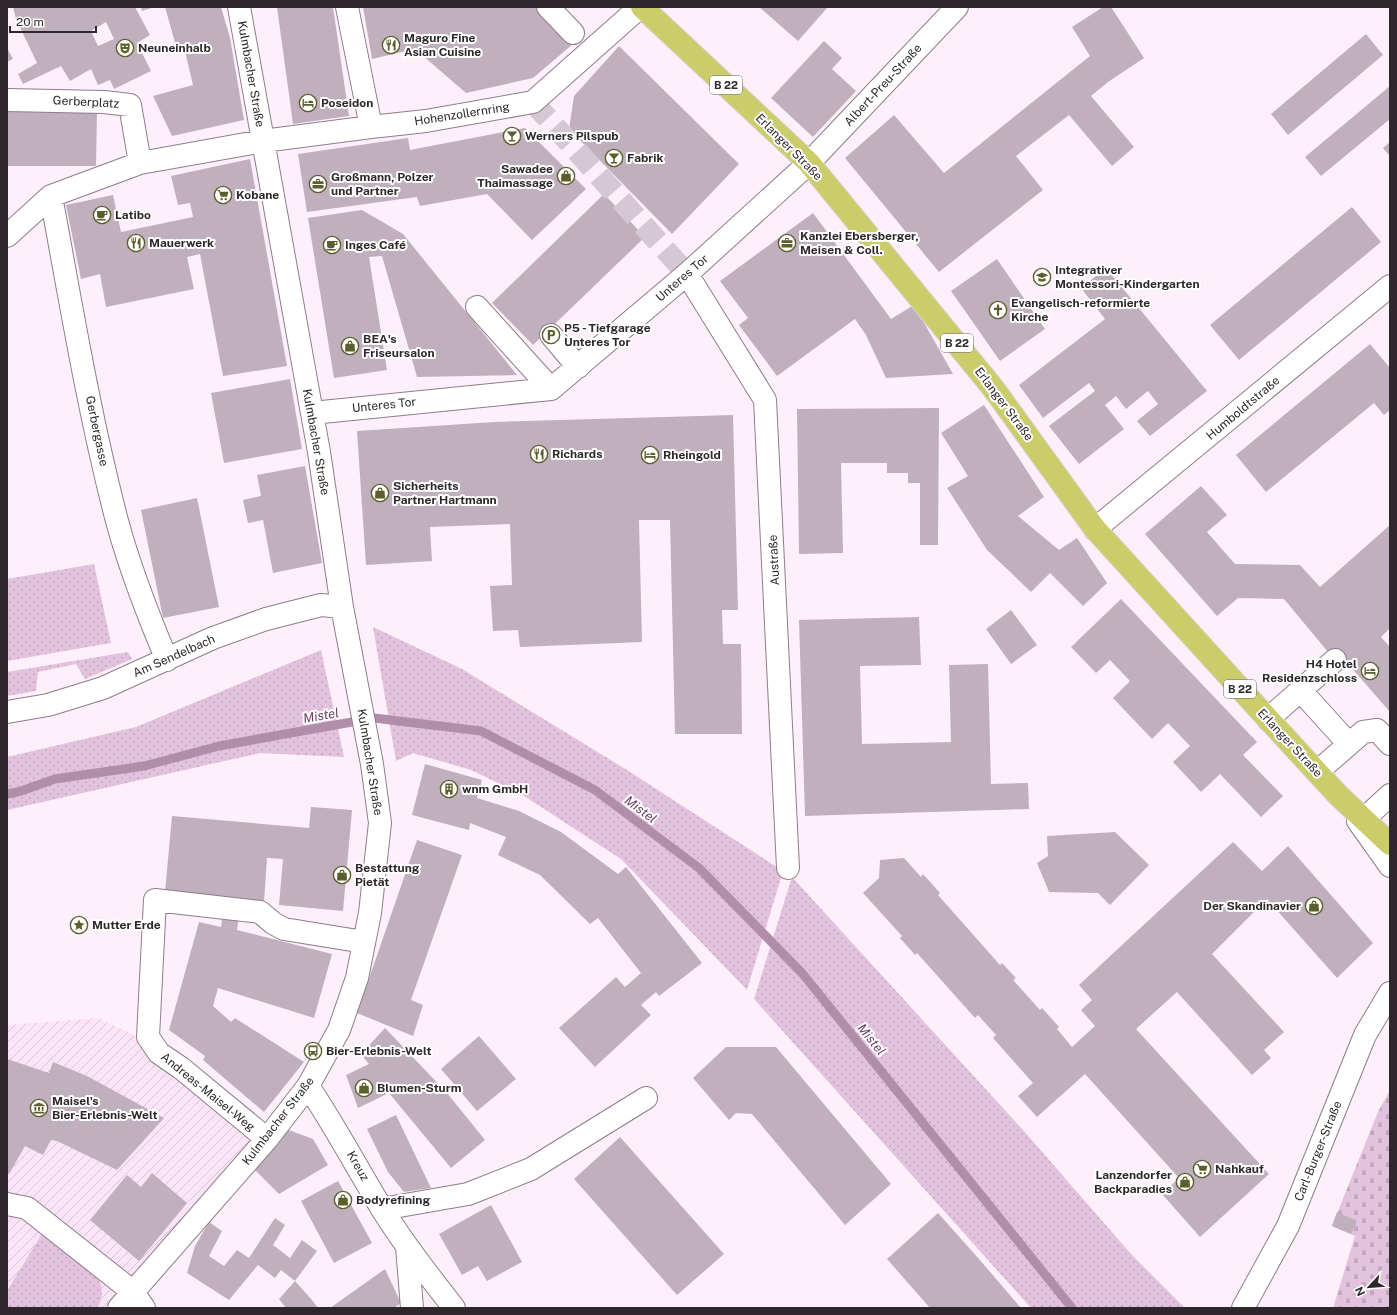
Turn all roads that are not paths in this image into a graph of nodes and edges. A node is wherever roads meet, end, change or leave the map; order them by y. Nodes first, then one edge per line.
1 (239, 7) edge
2 (347, 7) edge
3 (548, 7) edge
4 (641, 7) edge
5 (957, 7) edge
6 (572, 33) dead end
7 (7, 100) edge
8 (371, 128) junction
9 (263, 141) junction
10 (140, 163) junction
11 (809, 164) junction
12 (50, 196) junction
13 (7, 236) edge
14 (686, 274) junction
15 (1390, 286) edge
16 (477, 307) dead end
17 (551, 335) dead end
18 (578, 367) junction
19 (551, 388) junction
20 (312, 413) junction
21 (1095, 529) junction
22 (344, 615) junction
23 (167, 660) junction
24 (1335, 660) dead end
25 (1301, 691) junction
26 (7, 712) edge
27 (1268, 720) junction
28 (1348, 743) junction
29 (1390, 744) edge
30 (1317, 772) junction
31 (1338, 795) junction
32 (1390, 795) edge
33 (1364, 819) junction
34 (1390, 844) edge
35 (1390, 866) edge
36 (788, 868) dead end
37 (364, 942) junction
38 (1390, 993) edge
39 (308, 1086) junction
40 (646, 1098) dead end
41 (267, 1139) junction
42 (7, 1204) edge
43 (382, 1209) junction
44 (407, 1247) junction
45 (138, 1300) edge
46 (119, 1308) edge
47 (412, 1308) edge
48 (454, 1308) edge
49 (1243, 1308) edge

1 - 9 street, Kulmbacher Straße
2 - 8 street
3 - 6 street
4 - 8 street, Hohenzollernring
4 - 11 main road, Erlanger Straße / B 22
5 - 11 street, Albert-Preu-Straße
7 - 10 street, Gerberplatz
8 - 9 street, Kulmbacher Straße
9 - 10 street
9 - 20 street, Kulmbacher Straße
10 - 12 street
11 - 14 street, Unteres Tor
11 - 21 main road, Erlanger Straße / B 22
12 - 13 street
12 - 23 street, Gerbergasse
14 - 18 street, Unteres Tor
14 - 36 street, Austraße
15 - 21 street, Humboldtstraße
16 - 19 street
17 - 18 street
18 - 19 street, Unteres Tor
19 - 20 street, Unteres Tor
20 - 22 street, Kulmbacher Straße
21 - 27 main road, Erlanger Straße / B 22
22 - 23 street, Am Sendelbach
22 - 37 street, Kulmbacher Straße
23 - 26 street, Am Sendelbach
24 - 25 street
25 - 27 street
25 - 28 street
27 - 30 main road, Erlanger Straße / B 22
28 - 29 street
28 - 30 street
30 - 31 main road, Erlanger Straße / B 22
31 - 33 main road, Erlanger Straße / B 22
31 - 35 street, Erlanger Straße
32 - 33 street
33 - 34 main road, Erlanger Straße / B 22
37 - 39 street, Kulmbacher Straße
37 - 41 street, Andreas-Maisel-Weg
38 - 49 street, Carl-Burger-Straße
39 - 41 street, Kulmbacher Straße
39 - 43 street, Kreuz
40 - 43 street
41 - 45 street, Kulmbacher Straße
42 - 45 street
43 - 44 street, Kreuz
44 - 47 street, Kreuz
44 - 48 street, Kreuz
45 - 46 street, Kulmbacher Straße

